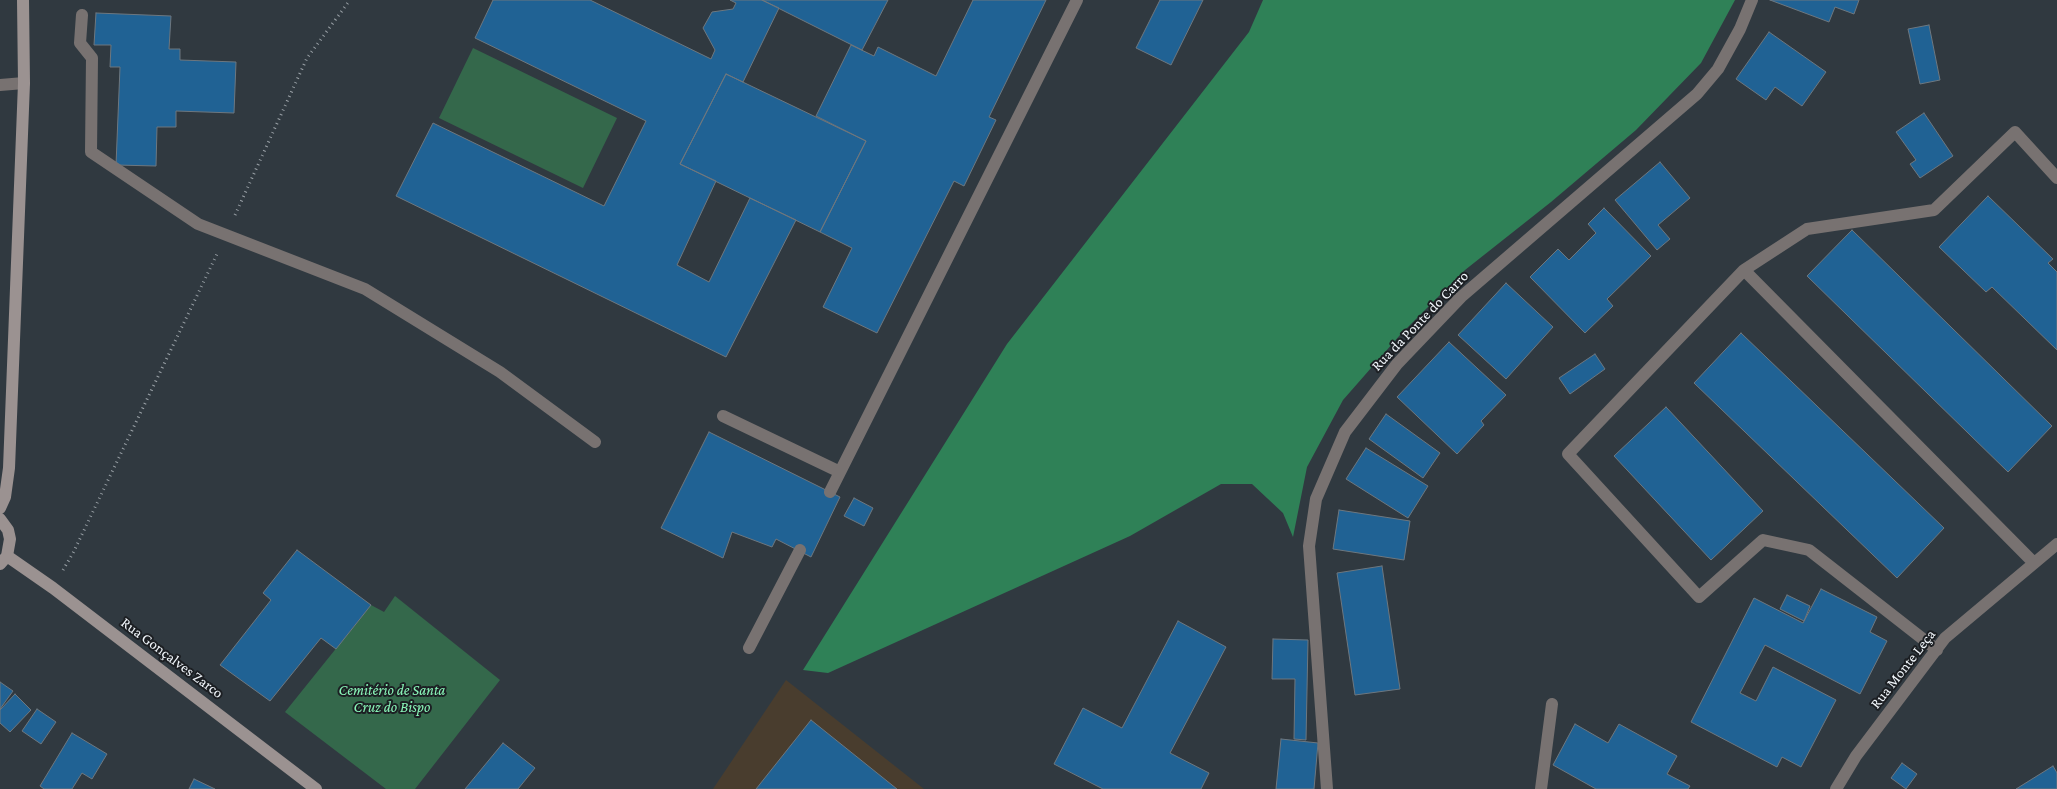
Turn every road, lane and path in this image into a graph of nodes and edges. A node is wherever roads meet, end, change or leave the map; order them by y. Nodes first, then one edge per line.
1 (23, 0) edge
2 (350, 0) edge
3 (1077, 0) edge
4 (1752, 0) edge
5 (82, 15) dead end
6 (24, 82) junction
7 (0, 85) edge
8 (2057, 178) edge
9 (226, 235) junction
10 (1744, 270) junction
11 (723, 416) dead end
12 (596, 442) dead end
13 (840, 472) junction
14 (830, 492) dead end
15 (0, 508) edge
16 (0, 519) edge
17 (2057, 544) edge
18 (800, 550) dead end
19 (3, 560) edge
20 (2034, 563) junction
21 (53, 588) junction
22 (749, 648) dead end
23 (1937, 650) junction
24 (1552, 704) dead end
25 (316, 789) edge
26 (1327, 789) edge
27 (1541, 789) edge
28 (1836, 789) edge

1 - 6 main road
2 - 9 path
3 - 13 street
4 - 26 street, Rua da Ponte do Carro
5 - 9 street
6 - 7 street
6 - 15 main road
8 - 10 street
9 - 12 street
9 - 21 path
10 - 20 street
10 - 23 street
11 - 13 street
13 - 14 street
16 - 19 main road
17 - 20 street, Rua Monte Leça
18 - 22 street
19 - 21 main road, Rua Gonçalves Zarco
20 - 23 street, Rua Monte Leça
21 - 25 main road, Rua Gonçalves Zarco
23 - 28 street, Rua Monte Leça
24 - 27 street

